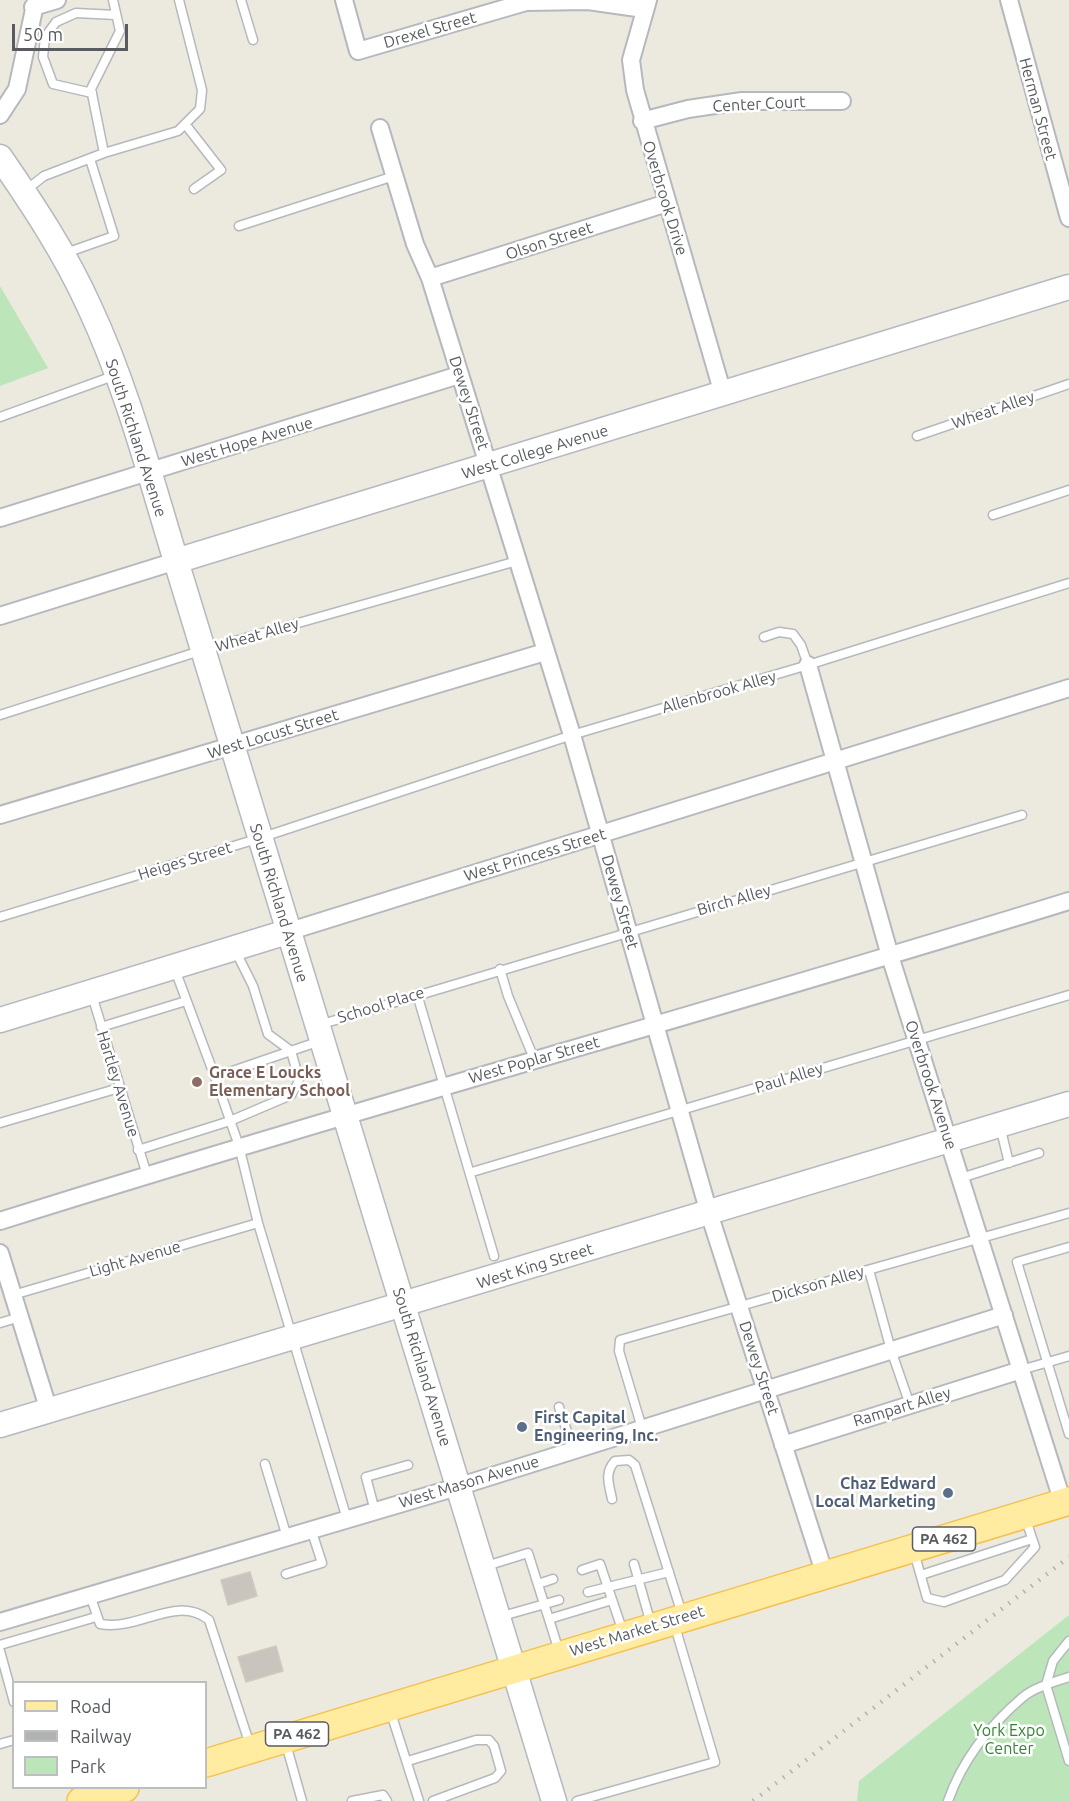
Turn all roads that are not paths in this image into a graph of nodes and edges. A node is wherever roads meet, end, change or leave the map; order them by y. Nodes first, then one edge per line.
1 (57, 0) edge
2 (113, 0) edge
3 (179, 0) edge
4 (241, 0) edge
5 (344, 0) edge
6 (1009, 0) edge
7 (35, 3) edge
8 (646, 5) edge
9 (116, 15) junction
10 (253, 40) dead end
11 (92, 93) junction
12 (842, 101) dead end
13 (0, 115) edge
14 (642, 121) junction
15 (184, 124) junction
16 (380, 128) dead end
17 (104, 153) junction
18 (0, 157) edge
19 (90, 159) junction
20 (394, 176) junction
21 (194, 189) dead end
22 (24, 191) junction
23 (667, 203) junction
24 (1069, 218) edge
25 (239, 226) dead end
26 (63, 254) junction
27 (430, 278) junction
28 (1069, 287) edge
29 (117, 375) junction
30 (459, 375) junction
31 (1069, 384) edge
32 (723, 394) junction
33 (0, 417) edge
34 (917, 436) dead end
35 (489, 467) junction
36 (149, 472) junction
37 (1069, 490) edge
38 (993, 515) dead end
39 (0, 518) edge
40 (176, 561) junction
41 (517, 561) junction
42 (1069, 583) edge
43 (0, 616) edge
44 (764, 637) dead end
45 (203, 650) junction
46 (545, 652) junction
47 (808, 665) junction
48 (1069, 688) edge
49 (0, 715) edge
50 (572, 735) junction
51 (232, 746) junction
52 (836, 762) junction
53 (369, 802) joint
54 (0, 814) edge
55 (1022, 814) dead end
56 (601, 836) junction
57 (260, 838) junction
58 (866, 861) junction
59 (1069, 901) edge
60 (0, 917) edge
61 (628, 931) junction
62 (287, 932) junction
63 (234, 948) junction
64 (891, 956) junction
65 (174, 967) junction
66 (500, 969) junction
67 (447, 985) joint
68 (91, 992) junction
69 (417, 994) junction
70 (1069, 995) edge
71 (186, 1001) junction
72 (0, 1020) edge
73 (654, 1026) junction
74 (101, 1027) junction
75 (319, 1033) junction
76 (916, 1039) junction
77 (291, 1051) junction
78 (535, 1060) junction
79 (215, 1077) junction
80 (445, 1086) junction
81 (119, 1088) junction
82 (1069, 1104) edge
83 (679, 1111) junction
84 (344, 1116) junction
85 (230, 1121) junction
86 (0, 1124) edge
87 (999, 1125) junction
88 (949, 1140) junction
89 (239, 1146) junction
90 (138, 1150) junction
91 (1039, 1153) dead end
92 (1009, 1163) junction
93 (472, 1172) junction
94 (147, 1175) junction
95 (961, 1178) junction
96 (709, 1213) junction
97 (1069, 1213) edge
98 (0, 1221) edge
99 (258, 1223) junction
100 (980, 1238) junction
101 (1069, 1246) edge
102 (0, 1252) edge
103 (494, 1256) dead end
104 (869, 1270) junction
105 (13, 1295) junction
106 (403, 1305) junction
107 (739, 1306) junction
108 (1004, 1315) junction
109 (20, 1317) junction
110 (0, 1323) edge
111 (291, 1337) junction
112 (891, 1350) junction
113 (1069, 1356) edge
114 (1047, 1363) junction
115 (1021, 1370) junction
116 (766, 1389) junction
117 (910, 1405) junction
118 (560, 1407) dead end
119 (49, 1411) junction
120 (0, 1425) edge
121 (642, 1428) junction
122 (1069, 1434) edge
123 (783, 1445) junction
124 (573, 1450) junction
125 (265, 1464) dead end
126 (408, 1465) dead end
127 (458, 1487) junction
128 (612, 1499) dead end
129 (1066, 1502) edge
130 (375, 1511) junction
131 (347, 1519) junction
132 (1028, 1527) junction
133 (311, 1529) junction
134 (287, 1537) junction
135 (913, 1548) junction
136 (634, 1564) dead end
137 (482, 1567) junction
138 (582, 1570) dead end
139 (669, 1572) junction
140 (285, 1574) dead end
141 (825, 1575) junction
142 (921, 1575) junction
143 (553, 1579) dead end
144 (640, 1580) junction
145 (538, 1584) junction
146 (608, 1586) junction
147 (588, 1592) dead end
148 (90, 1595) junction
149 (559, 1600) dead end
150 (612, 1600) junction
151 (544, 1604) junction
152 (96, 1617) junction
153 (497, 1618) junction
154 (549, 1619) junction
155 (0, 1622) edge
156 (669, 1622) junction
157 (624, 1635) junction
158 (1069, 1641) edge
159 (0, 1645) edge
160 (0, 1651) edge
161 (561, 1654) junction
162 (512, 1669) junction
163 (1069, 1677) edge
164 (1046, 1685) junction
165 (12, 1695) edge
166 (389, 1706) junction
167 (284, 1738) junction
168 (251, 1749) junction
169 (408, 1761) junction
170 (1069, 1761) edge
171 (207, 1763) edge
172 (122, 1789) edge
173 (81, 1801) edge
174 (302, 1801) edge
175 (352, 1801) edge
176 (387, 1801) edge
177 (419, 1801) edge
178 (433, 1801) edge
179 (554, 1801) edge
180 (577, 1801) edge
181 (948, 1801) edge

1 - 7 street
2 - 9 lane
3 - 15 lane
4 - 10 lane
5 - 8 street, Drexel Street
6 - 24 street, Herman Street
7 - 13 street
8 - 14 street, Overbrook Drive
9 - 11 lane
9 - 11 lane
11 - 17 lane
12 - 14 street, Center Court
14 - 23 street, Overbrook Drive
15 - 17 lane
15 - 21 lane
16 - 20 street, Dewey Street
17 - 19 lane
18 - 22 street, South Richland Avenue
19 - 22 lane
19 - 26 lane
20 - 25 lane
20 - 27 street, Dewey Street
22 - 26 street, South Richland Avenue
23 - 27 street, Olson Street
23 - 32 street, Overbrook Drive
26 - 29 street, South Richland Avenue
27 - 30 street, Dewey Street
28 - 32 street, West College Avenue
29 - 33 lane
29 - 36 street, South Richland Avenue
30 - 35 street, Dewey Street
30 - 36 street, West Hope Avenue
31 - 34 lane, Wheat Alley
32 - 35 street, West College Avenue
35 - 40 street, West College Avenue
35 - 41 street, Dewey Street
36 - 39 street, West Hope Avenue
36 - 40 street, South Richland Avenue
37 - 38 lane
40 - 43 street, West College Avenue
40 - 45 street, South Richland Avenue
41 - 45 lane, Wheat Alley
41 - 46 street, Dewey Street
42 - 47 lane, Allenbrook Alley
44 - 47 lane
45 - 49 lane, Wheat Alley
45 - 51 street, South Richland Avenue
46 - 50 street, Dewey Street
46 - 51 street, West Locust Street
47 - 50 lane, Allenbrook Alley
47 - 52 street, Overbrook Avenue
48 - 52 street, West Princess Street
50 - 53 lane, Allenbrook Alley
50 - 56 street, Dewey Street
51 - 54 street, West Locust Street
51 - 57 street, South Richland Avenue
52 - 56 street, West Princess Street
52 - 58 street, Overbrook Avenue
53 - 57 lane, Heiges Street
55 - 58 lane, Birch Alley
56 - 61 street, Dewey Street
56 - 62 street, West Princess Street
57 - 60 lane, Heiges Street
57 - 62 street, South Richland Avenue
58 - 61 lane, Birch Alley
58 - 64 street, Overbrook Avenue
59 - 64 street, West Poplar Street
61 - 66 lane, Birch Alley
61 - 73 street, Dewey Street
62 - 63 street, West Princess Street
62 - 75 street, South Richland Avenue
63 - 65 street, West Princess Street
63 - 77 lane
64 - 73 street, West Poplar Street
64 - 76 street, Overbrook Avenue
65 - 68 street, West Princess Street
65 - 71 lane
66 - 67 lane, Birch Alley
66 - 78 lane
67 - 69 lane, School Place
68 - 72 street, West Princess Street
68 - 74 lane, Hartley Avenue
69 - 75 lane, School Place
69 - 80 lane
70 - 76 lane, Paul Alley
71 - 74 lane
71 - 79 lane
73 - 78 street, West Poplar Street
73 - 83 street, Dewey Street
74 - 81 lane, Hartley Avenue
75 - 77 lane, School Place
75 - 84 street, South Richland Avenue
76 - 83 lane, Paul Alley
76 - 88 street, Overbrook Avenue
77 - 79 lane, School Place
77 - 85 lane
78 - 80 street, West Poplar Street
79 - 85 lane
80 - 84 street, West Poplar Street
80 - 93 lane
81 - 86 lane
81 - 90 lane, Hartley Avenue
82 - 87 street, West King Street
83 - 93 lane, Paul Alley
83 - 96 street, Dewey Street
84 - 89 street, West Poplar Street
84 - 106 street, South Richland Avenue
85 - 89 lane
85 - 90 lane
87 - 88 street, West King Street
87 - 92 lane
88 - 95 street, Overbrook Avenue
88 - 96 street, West King Street
89 - 94 street, West Poplar Street
89 - 99 lane
90 - 94 lane, Hartley Avenue
91 - 92 lane
92 - 95 lane
93 - 103 lane
94 - 98 street, West Poplar Street
95 - 100 street, Overbrook Avenue
96 - 106 street, West King Street
96 - 107 street, Dewey Street
97 - 100 lane, Dickson Alley
99 - 105 lane, Light Avenue
99 - 111 lane
100 - 104 lane, Dickson Alley
100 - 108 street, Overbrook Avenue
101 - 114 lane
102 - 105 street
104 - 107 lane, Dickson Alley
104 - 112 lane
105 - 109 street
106 - 111 street, West King Street
106 - 127 street, South Richland Avenue
107 - 116 street, Dewey Street
107 - 121 lane, Dickson Alley
108 - 112 street, West Mason Avenue
108 - 115 street, Overbrook Avenue
109 - 110 lane
109 - 119 street
111 - 119 street, West King Street
111 - 131 lane
112 - 116 street, West Mason Avenue
112 - 117 lane
113 - 114 lane
114 - 115 lane
114 - 122 lane
115 - 117 street, Rampart Alley
115 - 129 street, Overbrook Avenue
116 - 121 street, West Mason Avenue
116 - 123 street, Dewey Street
117 - 123 street, Rampart Alley
118 - 124 lane
119 - 120 street, West King Street
121 - 124 street, West Mason Avenue
123 - 141 street, Dewey Street
124 - 127 street, West Mason Avenue
125 - 134 lane
126 - 130 lane
127 - 130 street, West Mason Avenue
127 - 137 street, South Richland Avenue
128 - 139 lane
129 - 132 main road, West Market Street / PA 462
130 - 131 street, West Mason Avenue
131 - 133 street, West Mason Avenue
132 - 135 main road, West Market Street / PA 462
132 - 142 lane
132 - 142 lane
133 - 134 street, West Mason Avenue
133 - 140 lane
134 - 148 street, West Mason Avenue
135 - 141 main road, West Market Street / PA 462
135 - 142 lane
136 - 144 lane
137 - 145 lane
137 - 153 street, South Richland Avenue
138 - 146 lane
139 - 144 lane
139 - 156 lane
141 - 156 main road, West Market Street / PA 462
143 - 145 lane
144 - 146 lane
144 - 156 lane
145 - 151 lane
146 - 147 lane
146 - 150 lane
148 - 152 lane
148 - 155 street, West Mason Avenue
149 - 151 lane
150 - 154 lane
150 - 157 lane
151 - 153 lane
151 - 154 lane
152 - 159 lane
152 - 168 lane
153 - 162 street, South Richland Avenue
154 - 161 lane
156 - 157 main road, West Market Street / PA 462
156 - 180 lane
157 - 161 main road, West Market Street / PA 462
158 - 164 lane
160 - 165 lane
161 - 162 main road, West Market Street / PA 462
162 - 166 main road, West Market Street / PA 462
162 - 179 street, South Richland Avenue
163 - 164 lane
164 - 170 lane
164 - 181 lane
166 - 167 main road, West Market Street / PA 462
166 - 169 lane
167 - 168 main road, West Market Street / PA 462
167 - 174 lane
168 - 171 main road, West Market Street / PA 462
169 - 177 lane
169 - 178 lane
172 - 173 main road
175 - 176 lane

